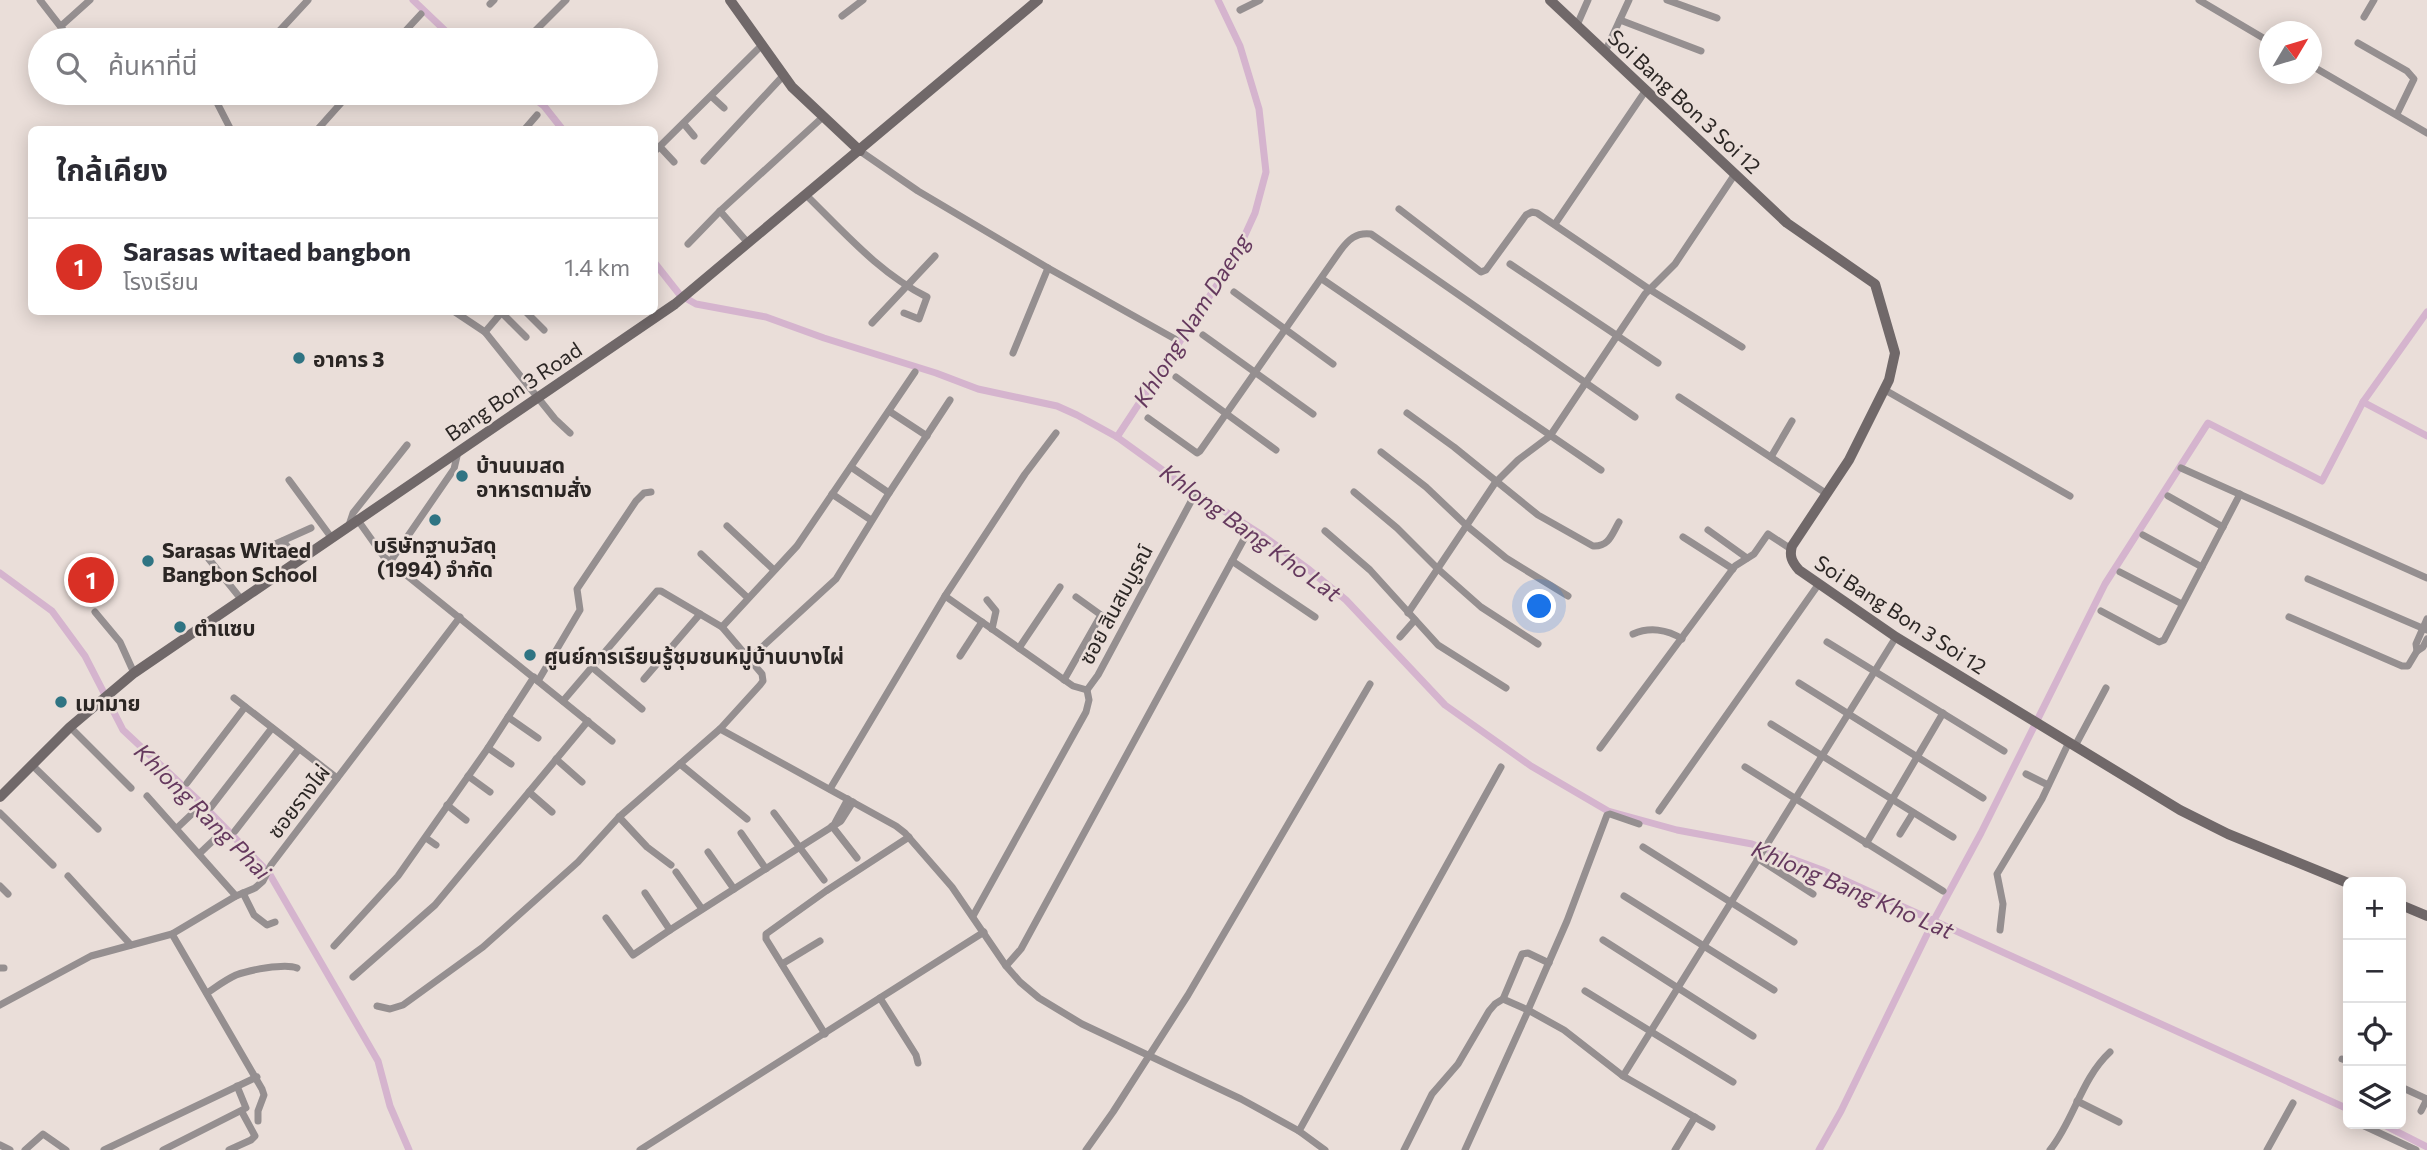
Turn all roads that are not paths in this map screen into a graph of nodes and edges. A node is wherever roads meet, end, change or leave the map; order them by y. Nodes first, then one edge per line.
1 (40, 0) edge
2 (90, 0) edge
3 (308, 0) edge
4 (566, 0) edge
5 (730, 0) edge
6 (1038, 0) edge
7 (1260, 0) edge
8 (1550, 0) edge
9 (1588, 0) edge
10 (1629, 0) edge
11 (1667, 0) edge
12 (2199, 0) edge
13 (2374, 0) edge
14 (860, 1) edge
15 (1240, 10) dead end
16 (421, 14) dead end
17 (842, 16) dead end
18 (2364, 17) dead end
19 (1717, 18) dead end
20 (1620, 20) junction
21 (1577, 25) junction
22 (61, 26) joint
23 (282, 28) edge
24 (408, 28) edge
25 (538, 28) edge
26 (2259, 35) edge
27 (2358, 43) dead end
28 (762, 45) junction
29 (1701, 51) dead end
30 (1605, 52) junction
31 (2322, 72) edge
32 (783, 76) junction
33 (1646, 90) junction
34 (712, 97) junction
35 (218, 105) edge
36 (339, 105) edge
37 (724, 108) dead end
38 (2397, 114) junction
39 (537, 115) dead end
40 (824, 116) junction
41 (684, 124) junction
42 (228, 126) edge
43 (321, 126) edge
44 (527, 126) edge
45 (2427, 132) edge
46 (694, 136) dead end
47 (658, 149) edge
48 (658, 151) edge
49 (860, 151) junction
50 (704, 161) dead end
51 (674, 162) dead end
52 (1735, 174) junction
53 (806, 195) junction
54 (1399, 209) dead end
55 (720, 211) junction
56 (1555, 224) junction
57 (748, 243) junction
58 (688, 244) dead end
59 (935, 256) dead end
60 (1510, 264) dead end
61 (1048, 268) junction
62 (1322, 279) junction
63 (904, 286) junction
64 (1649, 289) junction
65 (1234, 292) dead end
66 (904, 313) dead end
67 (460, 315) edge
68 (499, 315) edge
69 (504, 315) edge
70 (529, 315) edge
71 (872, 323) dead end
72 (544, 330) dead end
73 (1286, 330) junction
74 (485, 332) junction
75 (1203, 335) dead end
76 (1617, 335) junction
77 (526, 337) dead end
78 (1175, 339) dead end
79 (1742, 347) dead end
80 (1013, 353) dead end
81 (1658, 363) dead end
82 (1334, 364) dead end
83 (915, 372) dead end
84 (1255, 373) junction
85 (1175, 377) dead end
86 (1586, 382) junction
87 (1885, 390) junction
88 (539, 396) junction
89 (1679, 397) dead end
90 (950, 400) dead end
91 (889, 411) junction
92 (1226, 414) junction
93 (1313, 414) dead end
94 (1408, 414) dead end
95 (1635, 417) dead end
96 (1149, 418) dead end
97 (1792, 421) dead end
98 (570, 433) dead end
99 (1056, 433) dead end
100 (927, 436) junction
101 (1549, 436) junction
102 (407, 445) dead end
103 (1276, 450) dead end
104 (458, 452) junction
105 (1381, 452) dead end
106 (1771, 457) junction
107 (851, 467) junction
108 (2181, 468) dead end
109 (1601, 470) dead end
110 (289, 480) dead end
111 (1495, 483) junction
112 (651, 492) dead end
113 (1354, 492) dead end
114 (889, 493) junction
115 (832, 494) junction
116 (1195, 494) dead end
117 (1827, 494) junction
118 (2240, 494) junction
119 (2070, 496) dead end
120 (2168, 496) dead end
121 (872, 520) junction
122 (353, 522) junction
123 (1619, 522) dead end
124 (727, 526) dead end
125 (1466, 526) junction
126 (2223, 527) junction
127 (311, 528) dead end
128 (1708, 530) dead end
129 (1325, 531) dead end
130 (2143, 535) dead end
131 (331, 537) junction
132 (1683, 537) dead end
133 (1244, 539) dead end
134 (283, 541) junction
135 (1791, 549) junction
136 (262, 550) dead end
137 (701, 554) dead end
138 (208, 558) dead end
139 (1748, 558) junction
140 (298, 560) junction
141 (1232, 561) junction
142 (390, 562) junction
143 (2202, 567) junction
144 (1437, 569) junction
145 (1733, 569) junction
146 (774, 570) junction
147 (2120, 572) dead end
148 (2427, 578) edge
149 (2308, 579) dead end
150 (1818, 585) junction
151 (1060, 587) dead end
152 (945, 596) junction
153 (1568, 596) dead end
154 (1076, 597) dead end
155 (748, 598) junction
156 (241, 599) junction
157 (987, 600) dead end
158 (2182, 604) junction
159 (2101, 611) dead end
160 (95, 612) dead end
161 (1408, 613) junction
162 (700, 614) junction
163 (460, 617) junction
164 (1315, 617) dead end
165 (2289, 617) dead end
166 (2427, 619) edge
167 (1415, 620) junction
168 (982, 622) junction
169 (722, 627) junction
170 (992, 629) junction
171 (2425, 629) edge
172 (1633, 634) dead end
173 (1896, 637) junction
174 (1400, 638) dead end
175 (1682, 639) junction
176 (2427, 639) edge
177 (1827, 642) dead end
178 (1538, 644) dead end
179 (1019, 648) junction
180 (2417, 651) junction
181 (960, 656) dead end
182 (749, 659) junction
183 (593, 668) junction
184 (1874, 671) junction
185 (134, 673) junction
186 (536, 679) junction
187 (644, 680) dead end
188 (1064, 680) junction
189 (1370, 684) dead end
190 (1799, 684) dead end
191 (1506, 688) dead end
192 (2106, 688) dead end
193 (1087, 690) junction
194 (234, 698) dead end
195 (563, 701) junction
196 (245, 707) junction
197 (642, 709) dead end
198 (1943, 713) junction
199 (1847, 714) junction
200 (508, 717) junction
201 (588, 721) junction
202 (1771, 724) dead end
203 (69, 727) junction
204 (272, 728) junction
205 (720, 729) junction
206 (538, 738) dead end
207 (612, 741) dead end
208 (2072, 744) junction
209 (488, 748) junction
210 (1600, 748) dead end
211 (299, 749) junction
212 (2004, 751) dead end
213 (1820, 757) junction
214 (1917, 757) junction
215 (556, 759) junction
216 (511, 764) dead end
217 (680, 764) junction
218 (32, 765) junction
219 (1501, 766) dead end
220 (1745, 767) dead end
221 (2026, 774) dead end
222 (468, 776) junction
223 (337, 778) junction
224 (582, 782) dead end
225 (187, 783) dead end
226 (2048, 785) junction
227 (131, 788) dead end
228 (830, 789) junction
229 (490, 792) dead end
230 (529, 792) junction
231 (147, 796) dead end
232 (0, 797) edge
233 (1983, 798) dead end
234 (1794, 799) junction
235 (850, 800) junction
236 (1892, 800) junction
237 (447, 806) junction
238 (211, 807) dead end
239 (195, 811) dead end
240 (1659, 811) dead end
241 (552, 812) dead end
242 (0, 813) edge
243 (774, 813) dead end
244 (1913, 813) junction
245 (619, 817) junction
246 (747, 819) dead end
247 (466, 820) dead end
248 (1639, 824) dead end
249 (833, 825) junction
250 (177, 828) junction
251 (98, 829) dead end
252 (235, 831) dead end
253 (741, 833) dead end
254 (1900, 834) dead end
255 (219, 835) dead end
256 (909, 837) junction
257 (1952, 837) dead end
258 (426, 838) junction
259 (1866, 844) junction
260 (436, 845) dead end
261 (800, 847) junction
262 (1643, 847) dead end
263 (708, 852) dead end
264 (200, 853) junction
265 (1759, 855) junction
266 (857, 858) dead end
267 (53, 864) dead end
268 (671, 865) dead end
269 (766, 869) junction
270 (676, 872) dead end
271 (68, 877) dead end
272 (824, 880) dead end
273 (2343, 881) edge
274 (0, 886) edge
275 (734, 889) junction
276 (1944, 891) dead end
277 (645, 893) dead end
278 (8, 894) dead end
279 (239, 894) junction
280 (1813, 894) dead end
281 (1624, 896) dead end
282 (1730, 902) junction
283 (2406, 907) edge
284 (702, 909) junction
285 (973, 916) junction
286 (2427, 916) edge
287 (606, 918) dead end
288 (275, 922) dead end
289 (670, 930) junction
290 (2000, 930) dead end
291 (984, 932) junction
292 (172, 934) junction
293 (1602, 940) dead end
294 (820, 941) dead end
295 (1794, 942) dead end
296 (131, 945) junction
297 (334, 946) dead end
298 (1703, 946) junction
299 (1549, 963) junction
300 (782, 964) junction
301 (1006, 966) junction
302 (297, 968) dead end
303 (353, 977) dead end
304 (1677, 988) junction
305 (1774, 990) dead end
306 (1585, 991) dead end
307 (207, 993) junction
308 (880, 998) junction
309 (1503, 999) junction
310 (4, 1003) edge
311 (377, 1006) dead end
312 (1528, 1010) junction
313 (1650, 1032) junction
314 (825, 1034) junction
315 (1753, 1036) dead end
316 (2110, 1052) dead end
317 (1148, 1057) junction
318 (918, 1063) dead end
319 (1623, 1076) junction
320 (257, 1077) junction
321 (1733, 1082) dead end
322 (237, 1086) junction
323 (2406, 1089) edge
324 (2427, 1099) edge
325 (2077, 1101) junction
326 (2293, 1103) dead end
327 (2421, 1111) dead end
328 (242, 1112) junction
329 (1695, 1117) junction
330 (258, 1121) dead end
331 (2119, 1122) dead end
332 (1712, 1127) dead end
333 (2369, 1129) edge
334 (1299, 1131) junction
335 (0, 1145) edge
336 (2400, 1146) edge
337 (10, 1150) edge
338 (25, 1150) edge
339 (66, 1150) edge
340 (104, 1150) edge
341 (163, 1150) edge
342 (229, 1150) edge
343 (640, 1150) edge
344 (1086, 1150) edge
345 (1325, 1150) edge
346 (1404, 1150) edge
347 (1465, 1150) edge
348 (1675, 1150) edge
349 (2050, 1150) edge
350 (2267, 1150) edge
351 (2416, 1150) edge

1 - 22 street
2 - 22 street
3 - 23 street
4 - 25 street
5 - 28 street
6 - 49 street, Bang Bon 3 Road
7 - 15 street
8 - 21 street, Soi Bang Bon 3 Soi 12
9 - 21 street
10 - 20 street
11 - 19 street
12 - 26 street
13 - 18 street
14 - 17 street
16 - 24 street
20 - 29 street
20 - 30 street
21 - 30 street, Soi Bang Bon 3 Soi 12
27 - 38 street
28 - 32 street
28 - 34 street
30 - 33 street, Soi Bang Bon 3 Soi 12
31 - 38 street
32 - 40 street
32 - 50 street
33 - 52 street, Soi Bang Bon 3 Soi 12
33 - 56 street
34 - 37 street
34 - 41 street
35 - 42 street
36 - 43 street
38 - 45 street
39 - 44 street
40 - 49 street
40 - 55 street
41 - 46 street
41 - 47 street
48 - 51 street
49 - 53 street, Bang Bon 3 Road
49 - 61 street
52 - 64 street
52 - 87 street, Soi Bang Bon 3 Soi 12
53 - 57 street, Bang Bon 3 Road
53 - 63 street
54 - 56 street
55 - 57 street
55 - 58 street
56 - 64 street
57 - 88 street, Bang Bon 3 Road
59 - 63 street
60 - 76 street
61 - 78 street
61 - 80 street
62 - 73 street
62 - 86 street
62 - 101 street
63 - 66 street
63 - 71 street
64 - 76 street
64 - 79 street
65 - 73 street
67 - 74 street
68 - 74 street
69 - 77 street
70 - 72 street
73 - 82 street
73 - 84 street
74 - 88 street
75 - 84 street
76 - 81 street
76 - 86 street
83 - 91 street
84 - 92 street
84 - 93 street
85 - 92 street
86 - 95 street
86 - 101 street
87 - 117 street, Soi Bang Bon 3 Soi 12
87 - 119 street
88 - 98 street
88 - 104 street, Bang Bon 3 Road
89 - 106 street
90 - 100 street
91 - 100 street
91 - 107 street
92 - 96 street
92 - 103 street
94 - 111 street
97 - 106 street
99 - 152 street
100 - 114 street
101 - 109 street
101 - 111 street
102 - 122 street
104 - 122 street, Bang Bon 3 Road
104 - 142 street
105 - 125 street
106 - 117 street
107 - 114 street
107 - 115 street
108 - 118 street
110 - 131 street
111 - 123 street
111 - 125 street
112 - 186 street
113 - 144 street
114 - 121 street
115 - 121 street
115 - 146 street
116 - 193 street, ซอย สินสมบูรณ์
117 - 135 street, Soi Bang Bon 3 Soi 12
118 - 126 street
118 - 148 street
120 - 126 street
121 - 182 street
122 - 131 street, Bang Bon 3 Road
122 - 142 street
124 - 146 street
125 - 144 street
125 - 153 street
126 - 143 street
127 - 134 street
128 - 139 street
129 - 161 street
130 - 143 street
131 - 140 street, Bang Bon 3 Road
132 - 145 street
133 - 141 street
134 - 136 street
134 - 140 street
135 - 139 street
135 - 150 street, Soi Bang Bon 3 Soi 12
137 - 155 street
138 - 156 street
139 - 145 street
140 - 156 street, Bang Bon 3 Road
141 - 164 street
141 - 301 street
142 - 163 street
143 - 158 street
144 - 161 street
144 - 178 street
145 - 175 street
146 - 155 street
147 - 158 street
149 - 171 street
150 - 173 street, Soi Bang Bon 3 Soi 12
150 - 240 street
151 - 179 street
152 - 168 street, ซอย สินสมบูรณ์
152 - 228 street
154 - 188 street
155 - 169 street
156 - 185 street, Bang Bon 3 Road
157 - 170 street
158 - 159 street
160 - 185 street
161 - 167 street
162 - 169 street
162 - 183 street
162 - 187 street
163 - 186 street
163 - 223 street, ซอยรางไผ่
165 - 180 street
166 - 171 street
167 - 174 street
167 - 191 street
168 - 170 street, ซอย สินสมบูรณ์
168 - 181 street
169 - 182 street
170 - 179 street, ซอย สินสมบูรณ์
171 - 180 street
172 - 175 street
173 - 184 street
173 - 208 street, Soi Bang Bon 3 Soi 12
175 - 210 street
176 - 180 street
177 - 184 street
179 - 188 street, ซอย สินสมบูรณ์
182 - 205 street
183 - 195 street
183 - 197 street
184 - 198 street
184 - 199 street
185 - 203 street, Bang Bon 3 Road
186 - 195 street
186 - 200 street
188 - 193 street, ซอย สินสมบูรณ์
189 - 317 street
190 - 199 street
192 - 208 street
193 - 285 street
194 - 196 street
195 - 201 street
196 - 204 street
196 - 225 street
198 - 212 street
198 - 214 street
199 - 213 street
199 - 214 street
200 - 206 street
200 - 209 street
201 - 207 street
201 - 215 street
202 - 213 street
203 - 218 street, Bang Bon 3 Road
203 - 227 street
204 - 211 street
204 - 238 street
205 - 217 street
205 - 228 street
208 - 226 street
208 - 273 street, Soi Bang Bon 3 Soi 12
209 - 216 street
209 - 222 street
211 - 223 street
211 - 252 street
213 - 234 street
213 - 236 street
214 - 233 street
214 - 236 street
215 - 224 street
215 - 230 street
217 - 245 street
217 - 246 street
218 - 232 street, Bang Bon 3 Road
218 - 251 street
219 - 334 street
220 - 234 street
221 - 226 street
222 - 229 street
222 - 237 street
223 - 279 street, ซอยรางไผ่
226 - 290 street
228 - 235 street
230 - 241 street
230 - 303 street
231 - 250 street
234 - 259 street
234 - 265 street
235 - 249 street
235 - 256 street
236 - 244 street
236 - 259 street
237 - 247 street
237 - 258 street
239 - 250 street
242 - 267 street
243 - 261 street
244 - 254 street
244 - 257 street
245 - 268 street
245 - 311 street
248 - 299 street
249 - 261 street
249 - 266 street
250 - 264 street
253 - 269 street
255 - 264 street
256 - 285 street
256 - 300 street
258 - 260 street
258 - 297 street
259 - 276 street
261 - 269 street
261 - 272 street
262 - 282 street
263 - 275 street
264 - 279 street
265 - 280 street
265 - 282 street
269 - 275 street
270 - 284 street
271 - 296 street
274 - 278 street
275 - 284 street
277 - 289 street
279 - 288 street
279 - 292 street, ซอยรางไผ่
281 - 298 street
282 - 295 street
282 - 298 street
283 - 286 street
284 - 289 street
285 - 291 street
287 - 289 street
291 - 301 street
291 - 308 street
292 - 296 street, ซอยรางไผ่
292 - 307 street
293 - 304 street
294 - 300 street
296 - 310 street, ซอยรางไผ่
298 - 304 street
298 - 305 street
299 - 309 street
299 - 312 street
300 - 314 street
301 - 317 street
302 - 307 street
304 - 313 street
304 - 315 street
306 - 313 street
307 - 320 street
308 - 314 street
308 - 318 street
309 - 312 street
309 - 346 street
312 - 319 street
312 - 347 street
313 - 319 street
313 - 321 street
314 - 343 street
316 - 325 street
317 - 334 street
317 - 344 street
319 - 329 street
320 - 322 street
320 - 330 street
322 - 328 street
322 - 340 street
323 - 324 street
324 - 327 street
325 - 331 street
325 - 349 street
326 - 350 street
328 - 341 street
328 - 342 street
329 - 332 street
329 - 348 street
333 - 336 street
334 - 345 street
335 - 337 street
336 - 351 street
338 - 339 street

